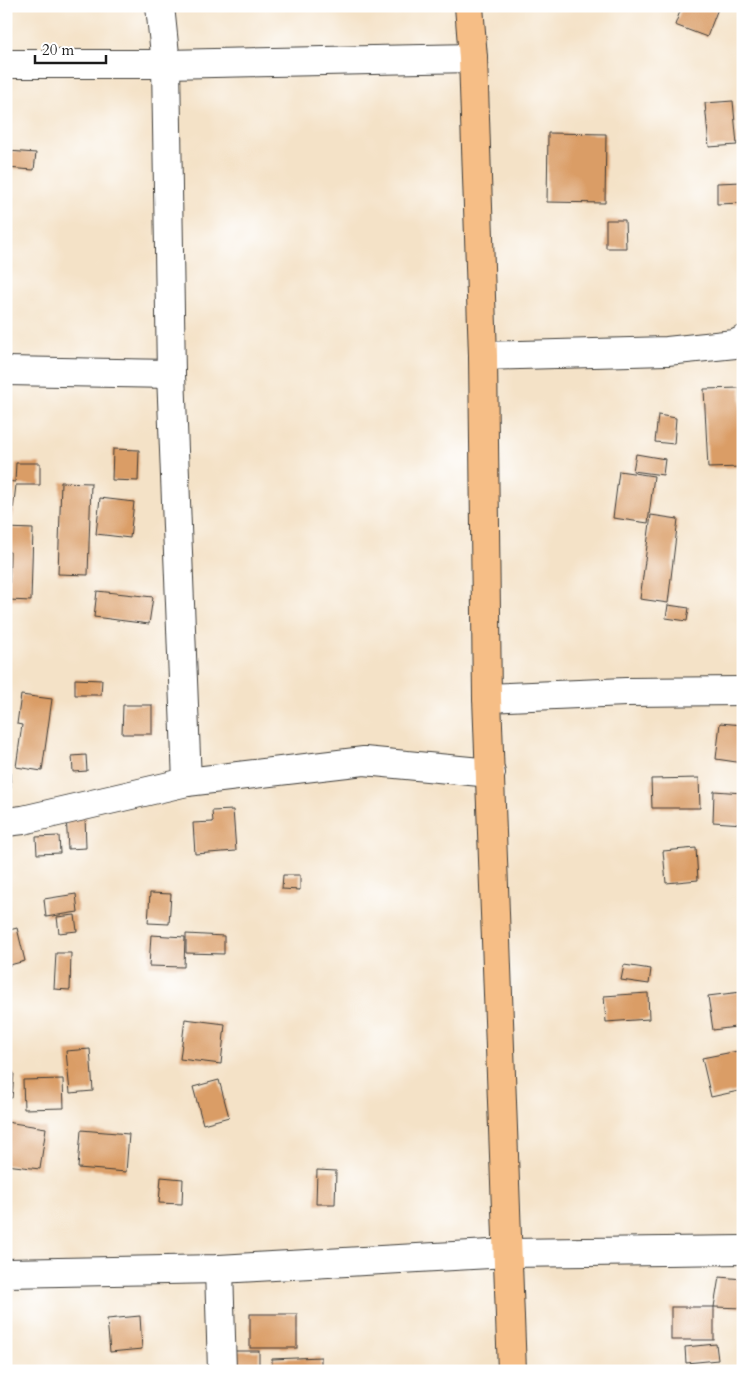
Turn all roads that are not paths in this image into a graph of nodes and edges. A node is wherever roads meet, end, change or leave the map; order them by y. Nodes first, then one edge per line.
1 (160, 6) edge
2 (469, 6) edge
3 (473, 58) junction
4 (6, 64) edge
5 (166, 64) junction
6 (743, 340) edge
7 (483, 356) junction
8 (6, 371) edge
9 (171, 374) junction
10 (743, 691) edge
11 (487, 698) junction
12 (491, 773) junction
13 (187, 782) junction
14 (6, 822) edge
15 (743, 1250) edge
16 (508, 1253) junction
17 (219, 1269) junction
18 (6, 1273) edge
19 (222, 1371) edge
20 (512, 1371) edge

1 - 5 street
2 - 3 main road
3 - 5 street
3 - 7 main road
4 - 5 street
5 - 9 street
6 - 7 street
7 - 11 main road
8 - 9 street
9 - 13 street
10 - 11 street
11 - 12 main road
12 - 13 street
12 - 16 main road
13 - 14 street
15 - 16 street
16 - 17 street
16 - 20 main road
17 - 18 street
17 - 19 street

